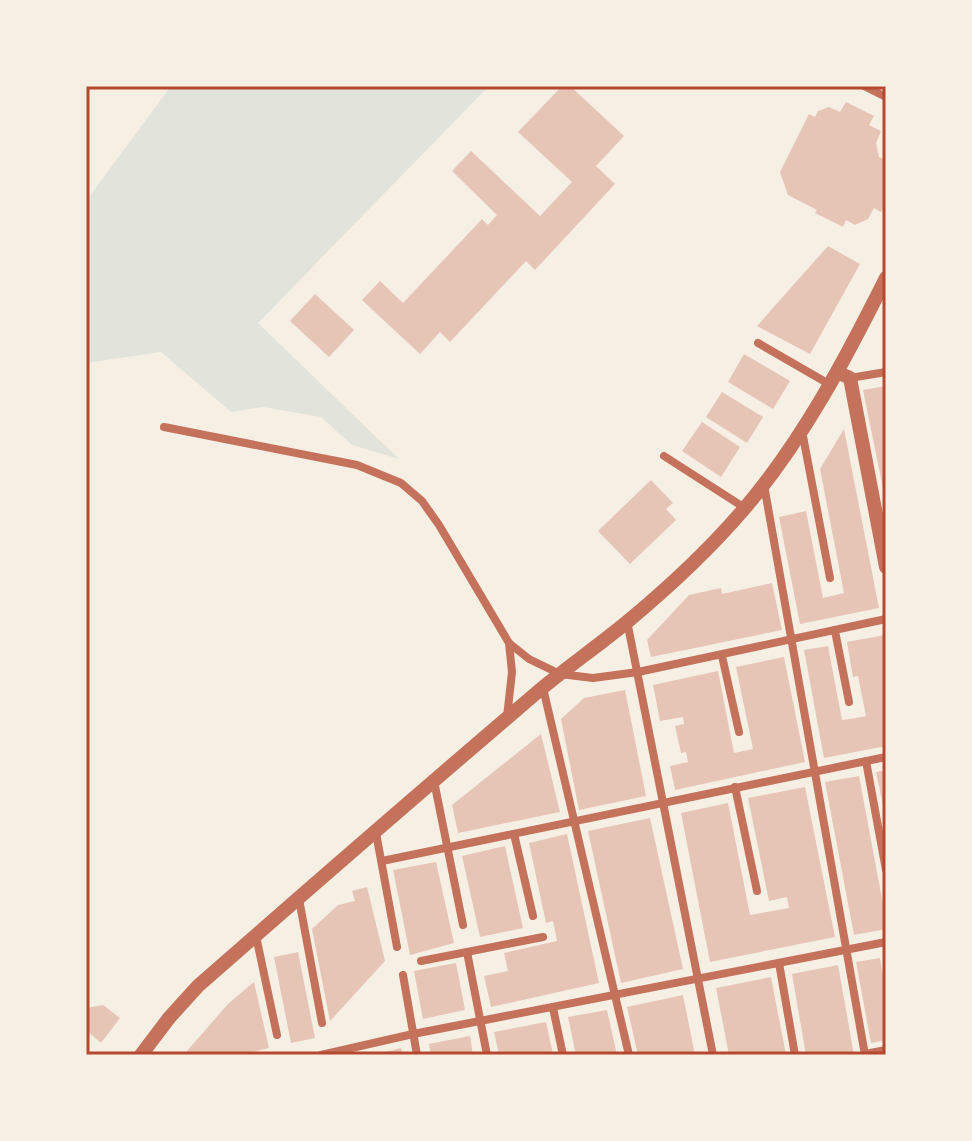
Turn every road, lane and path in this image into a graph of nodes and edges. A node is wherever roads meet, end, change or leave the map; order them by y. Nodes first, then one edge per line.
1 (864, 86) edge
2 (886, 97) edge
3 (886, 278) edge
4 (880, 302) edge
5 (758, 343) dead end
6 (886, 372) edge
7 (839, 378) junction
8 (164, 427) dead end
9 (802, 430) junction
10 (664, 456) dead end
11 (764, 484) junction
12 (745, 508) junction
13 (886, 567) edge
14 (830, 578) dead end
15 (886, 619) edge
16 (627, 621) junction
17 (835, 631) junction
18 (791, 641) junction
19 (509, 643) junction
20 (722, 656) junction
21 (638, 672) junction
22 (560, 674) junction
23 (543, 688) junction
24 (849, 702) dead end
25 (507, 718) junction
26 (739, 732) dead end
27 (886, 757) edge
28 (866, 761) junction
29 (814, 771) junction
30 (433, 780) junction
31 (735, 787) junction
32 (662, 803) junction
33 (575, 821) junction
34 (376, 833) junction
35 (514, 834) junction
36 (448, 848) junction
37 (382, 861) junction
38 (886, 870) edge
39 (757, 891) dead end
40 (299, 899) junction
41 (533, 916) dead end
42 (463, 925) dead end
43 (256, 936) junction
44 (543, 937) dead end
45 (886, 942) edge
46 (397, 947) dead end
47 (846, 949) junction
48 (467, 952) junction
49 (421, 961) dead end
50 (779, 963) junction
51 (403, 975) dead end
52 (696, 979) junction
53 (615, 995) junction
54 (553, 1008) junction
55 (480, 1022) junction
56 (322, 1023) dead end
57 (413, 1034) junction
58 (277, 1035) dead end
59 (886, 1050) edge
60 (141, 1055) edge
61 (322, 1055) edge
62 (417, 1055) edge
63 (487, 1055) edge
64 (563, 1055) edge
65 (629, 1055) edge
66 (713, 1055) edge
67 (795, 1055) edge
68 (865, 1055) edge

1 - 2 street
3 - 4 street
4 - 7 street
5 - 7 street
6 - 7 street
7 - 9 street
7 - 13 street
8 - 19 street
9 - 11 street
9 - 14 street
10 - 12 street
11 - 12 street
11 - 18 street
12 - 16 street
15 - 17 street
16 - 21 street
16 - 22 street
17 - 18 street
17 - 24 street
18 - 20 street
18 - 29 street
19 - 22 street
19 - 25 street
20 - 21 street
20 - 26 street
21 - 22 street
21 - 32 street
22 - 23 street
23 - 25 street
23 - 33 street
25 - 30 street
27 - 28 street
28 - 29 street
28 - 38 street
29 - 31 street
29 - 47 street
30 - 34 street
30 - 36 street
31 - 32 street
31 - 39 street
32 - 33 street
32 - 52 street
33 - 35 street
33 - 53 street
34 - 37 street
34 - 40 street
35 - 36 street
35 - 41 street
36 - 37 street
36 - 42 street
37 - 46 street
40 - 43 street
40 - 56 street
43 - 58 street
43 - 60 street
44 - 48 street
45 - 47 street
47 - 50 street
47 - 68 street
48 - 49 street
48 - 55 street
50 - 52 street
50 - 67 street
51 - 57 street
52 - 53 street
52 - 66 street
53 - 54 street
53 - 65 street
54 - 55 street
54 - 64 street
55 - 57 street
55 - 63 street
57 - 61 street
57 - 62 street
59 - 68 street

